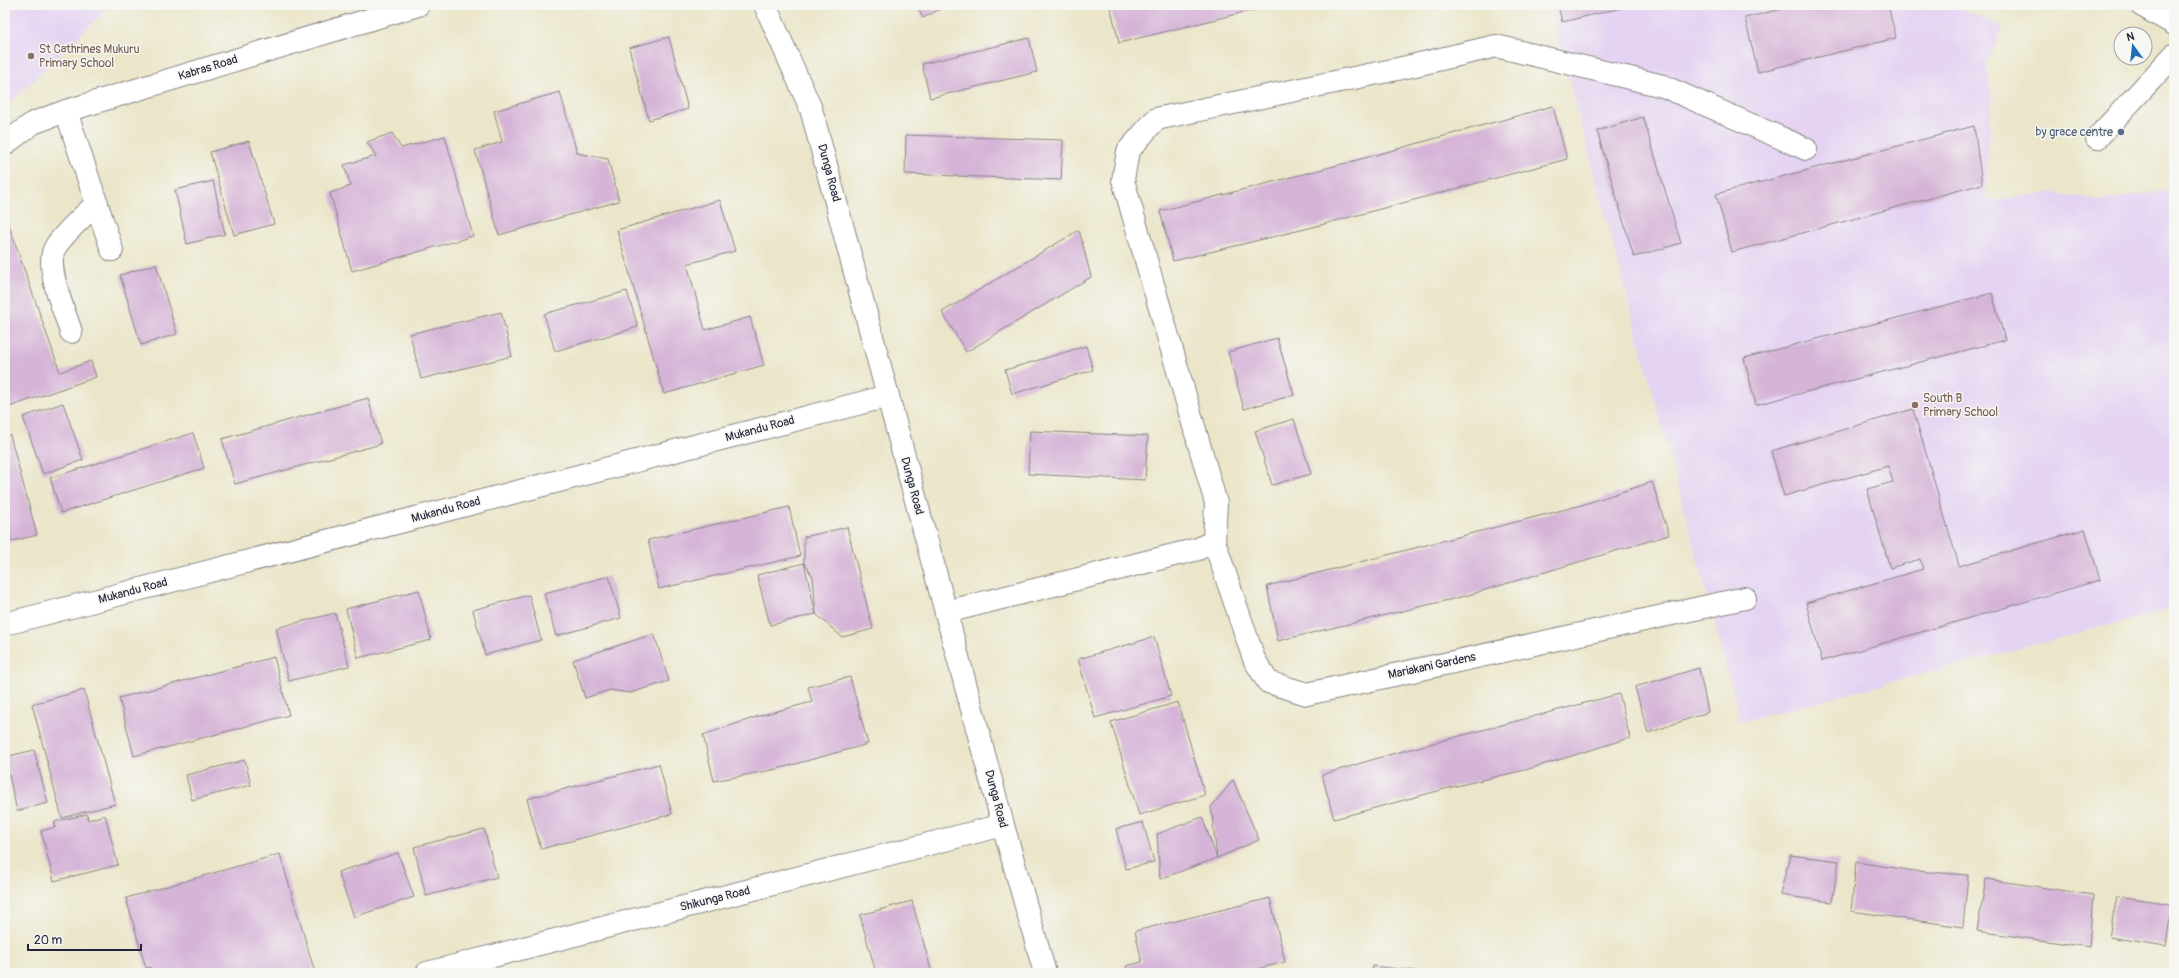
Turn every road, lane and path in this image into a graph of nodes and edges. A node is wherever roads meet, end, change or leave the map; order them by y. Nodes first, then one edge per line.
1 (418, 5) edge
2 (765, 5) edge
3 (2141, 5) edge
4 (2174, 24) edge
5 (2174, 55) edge
6 (66, 111) junction
7 (2097, 138) dead end
8 (5, 144) edge
9 (1806, 149) dead end
10 (97, 203) junction
11 (112, 250) dead end
12 (71, 332) dead end
13 (888, 396) junction
14 (1214, 541) junction
15 (1745, 598) dead end
16 (946, 612) junction
17 (5, 624) edge
18 (1003, 825) junction
19 (426, 973) edge
20 (1045, 973) edge

1 - 6 street, Kabras Road
2 - 13 street, Dunga Road
3 - 4 street
5 - 7 street
6 - 8 street, Kabras Road
6 - 10 street
9 - 14 street
10 - 11 street
10 - 12 street
13 - 16 street, Dunga Road
13 - 17 street, Mukandu Road
14 - 15 street, Mariakani Gardens
14 - 16 street
16 - 18 street, Dunga Road
18 - 19 street, Shikunga Road
18 - 20 street, Dunga Road

